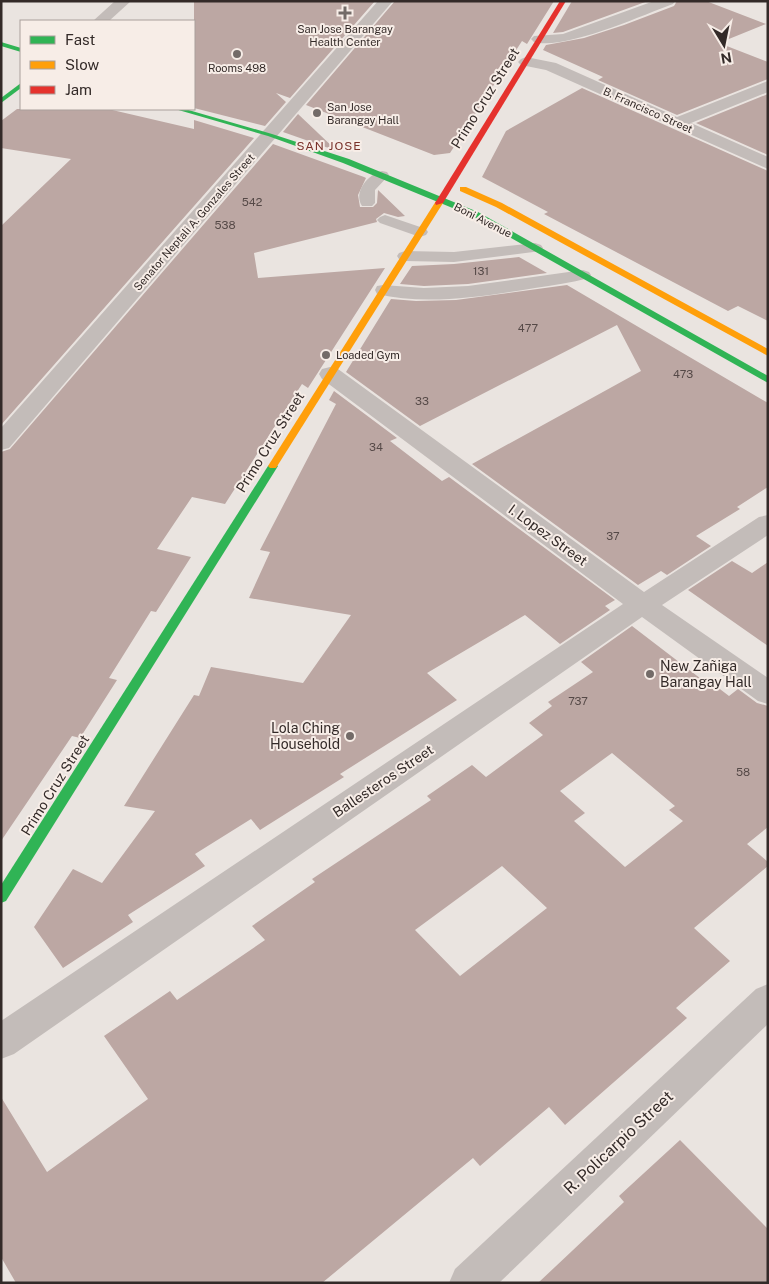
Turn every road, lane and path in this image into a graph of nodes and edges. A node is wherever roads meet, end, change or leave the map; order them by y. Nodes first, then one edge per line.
1 (386, 1) edge
2 (563, 1) edge
3 (668, 1) edge
4 (120, 2) edge
5 (101, 20) edge
6 (540, 39) junction
7 (1, 44) edge
8 (20, 50) edge
9 (526, 62) junction
10 (20, 86) edge
11 (768, 86) edge
12 (1, 101) edge
13 (184, 110) edge
14 (677, 123) junction
15 (277, 127) junction
16 (768, 164) edge
17 (382, 175) junction
18 (437, 178) dead end
19 (451, 184) junction
20 (441, 199) junction
21 (367, 203) dead end
22 (385, 220) dead end
23 (420, 232) junction
24 (535, 248) junction
25 (405, 256) junction
26 (583, 275) junction
27 (383, 290) junction
28 (768, 353) edge
29 (330, 374) junction
30 (768, 380) edge
31 (1, 443) edge
32 (768, 523) edge
33 (642, 604) junction
34 (768, 693) edge
35 (1, 897) edge
36 (768, 1000) edge
37 (1, 1042) edge
38 (469, 1283) edge

1 - 15 street, Senator Neptali A. Gonzales Street
2 - 6 street, Primo Cruz Street
3 - 6 street
4 - 5 street
6 - 9 street, Primo Cruz Street
7 - 8 street
9 - 14 street, B. Francisco Street
9 - 19 street, Primo Cruz Street
10 - 12 street
11 - 14 street
13 - 15 street, Boni Avenue
14 - 16 street, B. Francisco Street
15 - 17 street, Boni Avenue
15 - 31 street, Senator Neptali A. Gonzales Street
17 - 20 street, Boni Avenue
17 - 21 lane
18 - 19 street, Boni Avenue
19 - 20 street, Primo Cruz Street
19 - 28 street, Boni Avenue
20 - 23 street, Primo Cruz Street
20 - 24 street, Boni Avenue
22 - 23 lane
23 - 25 street, Primo Cruz Street
24 - 25 lane
24 - 26 street, Boni Avenue
25 - 27 street, Primo Cruz Street
26 - 27 lane
26 - 30 street, Boni Avenue
27 - 29 street, Primo Cruz Street
29 - 33 street, I. Lopez Street
29 - 35 street, Primo Cruz Street
32 - 33 street, Ballesteros Street
33 - 34 street, I. Lopez Street
33 - 37 street, Ballesteros Street
36 - 38 street, R. Policarpio Street

